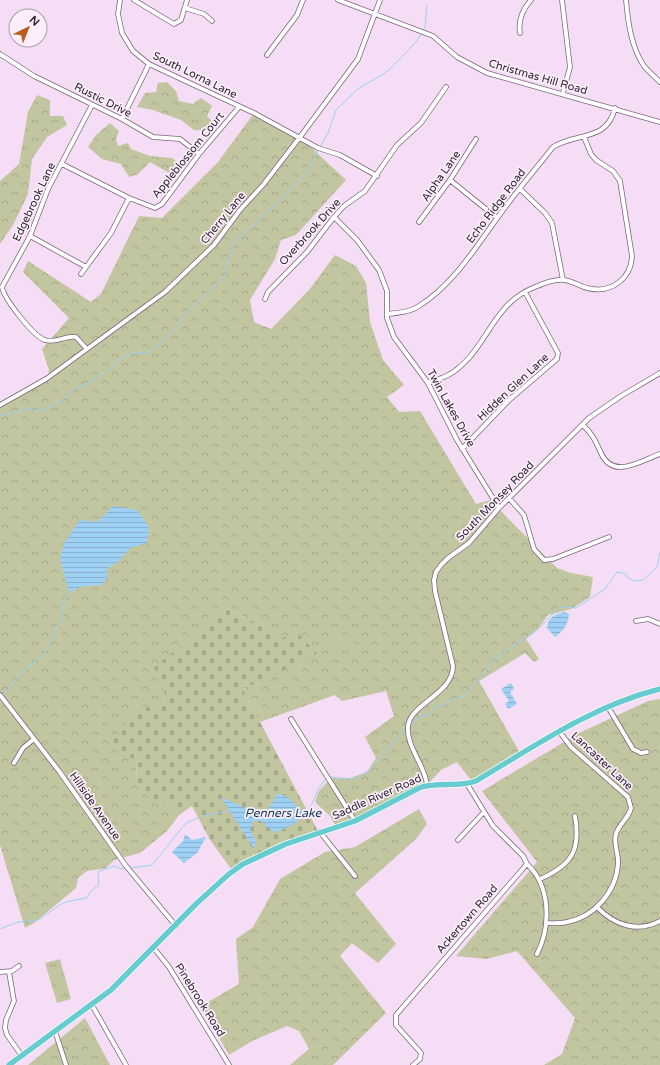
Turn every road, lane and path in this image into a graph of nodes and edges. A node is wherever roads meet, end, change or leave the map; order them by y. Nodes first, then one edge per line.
1 (120, 0) edge
2 (134, 0) edge
3 (187, 0) edge
4 (303, 0) edge
5 (338, 0) edge
6 (380, 0) edge
7 (531, 0) edge
8 (562, 0) edge
9 (626, 0) edge
10 (185, 8) junction
11 (376, 13) junction
12 (212, 21) dead end
13 (520, 33) dead end
14 (0, 54) edge
15 (267, 54) dead end
16 (149, 64) junction
17 (660, 82) edge
18 (446, 87) dead end
19 (563, 93) junction
20 (92, 105) junction
21 (239, 107) junction
22 (615, 108) junction
23 (660, 116) edge
24 (122, 119) junction
25 (659, 122) edge
26 (300, 137) junction
27 (584, 138) junction
28 (476, 139) dead end
29 (199, 154) junction
30 (62, 164) junction
31 (377, 176) junction
32 (450, 180) junction
33 (520, 189) junction
34 (129, 198) junction
35 (334, 217) junction
36 (497, 218) junction
37 (419, 222) dead end
38 (30, 236) junction
39 (86, 267) junction
40 (81, 274) dead end
41 (563, 280) junction
42 (525, 292) junction
43 (265, 299) dead end
44 (387, 314) junction
45 (86, 348) junction
46 (660, 373) edge
47 (428, 383) junction
48 (0, 406) edge
49 (583, 424) junction
50 (462, 449) junction
51 (660, 454) edge
52 (509, 498) junction
53 (499, 508) junction
54 (609, 538) dead end
55 (636, 621) dead end
56 (660, 624) edge
57 (660, 689) edge
58 (0, 696) edge
59 (608, 707) junction
60 (291, 719) dead end
61 (559, 731) junction
62 (34, 739) junction
63 (647, 752) dead end
64 (14, 763) dead end
65 (467, 784) junction
66 (426, 785) junction
67 (484, 812) junction
68 (575, 816) dead end
69 (355, 821) junction
70 (320, 832) junction
71 (458, 840) dead end
72 (527, 864) junction
73 (355, 876) dead end
74 (540, 879) junction
75 (598, 907) junction
76 (660, 921) edge
77 (546, 923) junction
78 (176, 926) junction
79 (153, 947) junction
80 (537, 954) dead end
81 (19, 966) dead end
82 (0, 972) edge
83 (9, 972) junction
84 (92, 1005) junction
85 (55, 1031) junction
86 (22, 1056) junction
87 (9, 1065) edge
88 (66, 1065) edge
89 (126, 1065) edge
90 (229, 1065) edge
91 (414, 1065) edge

1 - 16 street, South Lorna Lane
2 - 10 street
3 - 10 street
4 - 15 street
5 - 11 street, Christmas Hill Road
6 - 11 street, Cherry Lane
7 - 13 street
8 - 19 street
9 - 17 street
10 - 12 street
11 - 19 street, Christmas Hill Road
11 - 26 street, Cherry Lane
14 - 20 street, Rustic Drive
16 - 21 street, South Lorna Lane
16 - 24 street
18 - 31 street, Overbrook Drive
19 - 22 street, Christmas Hill Road
20 - 24 street, Rustic Drive
20 - 30 street, Edgebrook Lane
21 - 26 street, South Lorna Lane
21 - 29 street, Appleblossom Court
22 - 25 street, Christmas Hill Road
22 - 27 street, Echo Ridge Road
23 - 25 street
24 - 29 street, Rustic Drive
26 - 31 street, South Lorna Lane
26 - 45 street, Cherry Lane
27 - 33 street, Echo Ridge Road
27 - 41 street
28 - 32 street, Alpha Lane
29 - 34 street, Appleblossom Court
30 - 34 street, Appleblossom Court
30 - 38 street, Edgebrook Lane
31 - 35 street, Overbrook Drive
32 - 36 street
32 - 37 street, Alpha Lane
33 - 36 street, Echo Ridge Road
33 - 41 street
34 - 39 street
35 - 43 street, Overbrook Drive
35 - 44 street, Twin Lakes Drive
36 - 44 street, Echo Ridge Road
38 - 39 street
38 - 45 street, Edgebrook Lane
39 - 40 street
41 - 42 street
42 - 47 street
42 - 50 street, Hidden Glen Lane
44 - 47 street, Twin Lakes Drive
45 - 48 street, Cherry Lane
46 - 49 street, South Monsey Road
47 - 50 street, Twin Lakes Drive
49 - 51 street
49 - 52 street, South Monsey Road
50 - 53 street, Twin Lakes Drive
52 - 53 street, South Monsey Road
52 - 54 street
53 - 66 street, South Monsey Road
55 - 56 street
57 - 59 main road, Saddle River Road
58 - 62 street, Hillside Avenue
59 - 61 main road, Saddle River Road
59 - 63 street
60 - 69 street
61 - 65 main road, Saddle River Road
61 - 75 street, Lancaster Lane
62 - 64 street
62 - 78 street, Hillside Avenue
65 - 66 main road, Saddle River Road
65 - 67 street
66 - 69 main road, Saddle River Road
67 - 71 street
67 - 72 street
68 - 74 street
69 - 70 main road, Saddle River Road
70 - 73 street
70 - 78 main road, Saddle River Road
72 - 74 street
72 - 91 street, Ackertown Road
74 - 77 street
75 - 76 street
75 - 77 street, Lancaster Lane
77 - 80 street
78 - 79 main road, Saddle River Road
79 - 84 main road, Saddle River Road
79 - 90 street, Pinebrook Road
81 - 83 street
82 - 83 street
83 - 86 street
84 - 85 main road, Saddle River Road
84 - 89 street
85 - 86 main road, Saddle River Road
85 - 88 street
86 - 87 main road, Saddle River Road

